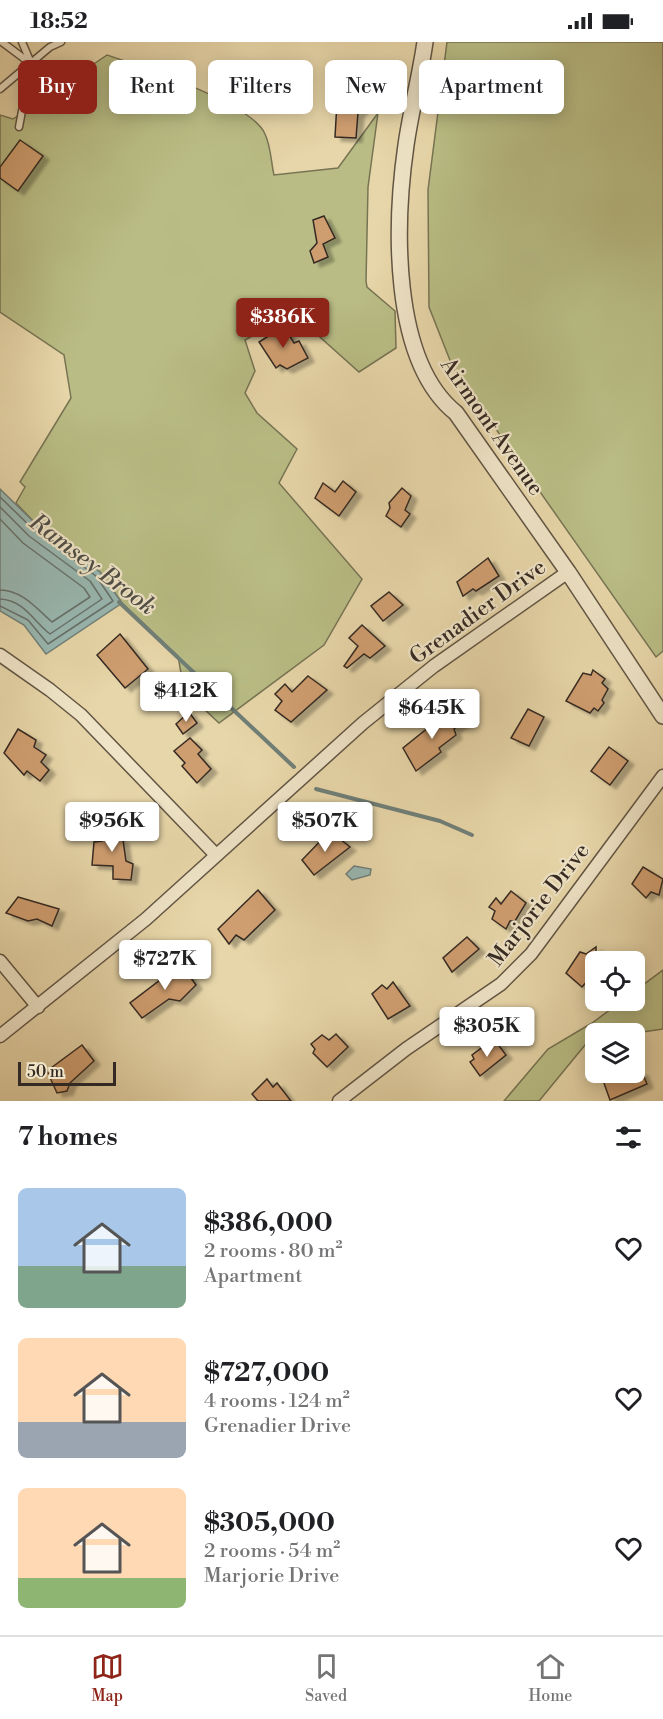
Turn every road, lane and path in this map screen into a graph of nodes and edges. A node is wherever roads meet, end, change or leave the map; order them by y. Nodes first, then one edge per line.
1 (2, 42) edge
2 (22, 42) edge
3 (61, 42) edge
4 (425, 42) edge
5 (27, 60) edge
6 (30, 60) edge
7 (35, 60) edge
8 (18, 74) edge
9 (0, 89) edge
10 (21, 114) edge
11 (19, 127) dead end
12 (568, 572) junction
13 (0, 655) edge
14 (663, 716) edge
15 (663, 776) edge
16 (216, 855) junction
17 (0, 961) edge
18 (38, 1007) junction
19 (0, 1036) edge
20 (339, 1101) edge

1 - 5 lane
2 - 6 lane
3 - 7 lane
4 - 12 street, Airmont Avenue
8 - 9 lane
10 - 11 lane
12 - 14 street, Airmont Avenue
12 - 16 street, Grenadier Drive
13 - 16 street
15 - 20 street, Marjorie Drive
16 - 18 street, Grenadier Drive
17 - 18 street
18 - 19 street, Grenadier Drive

